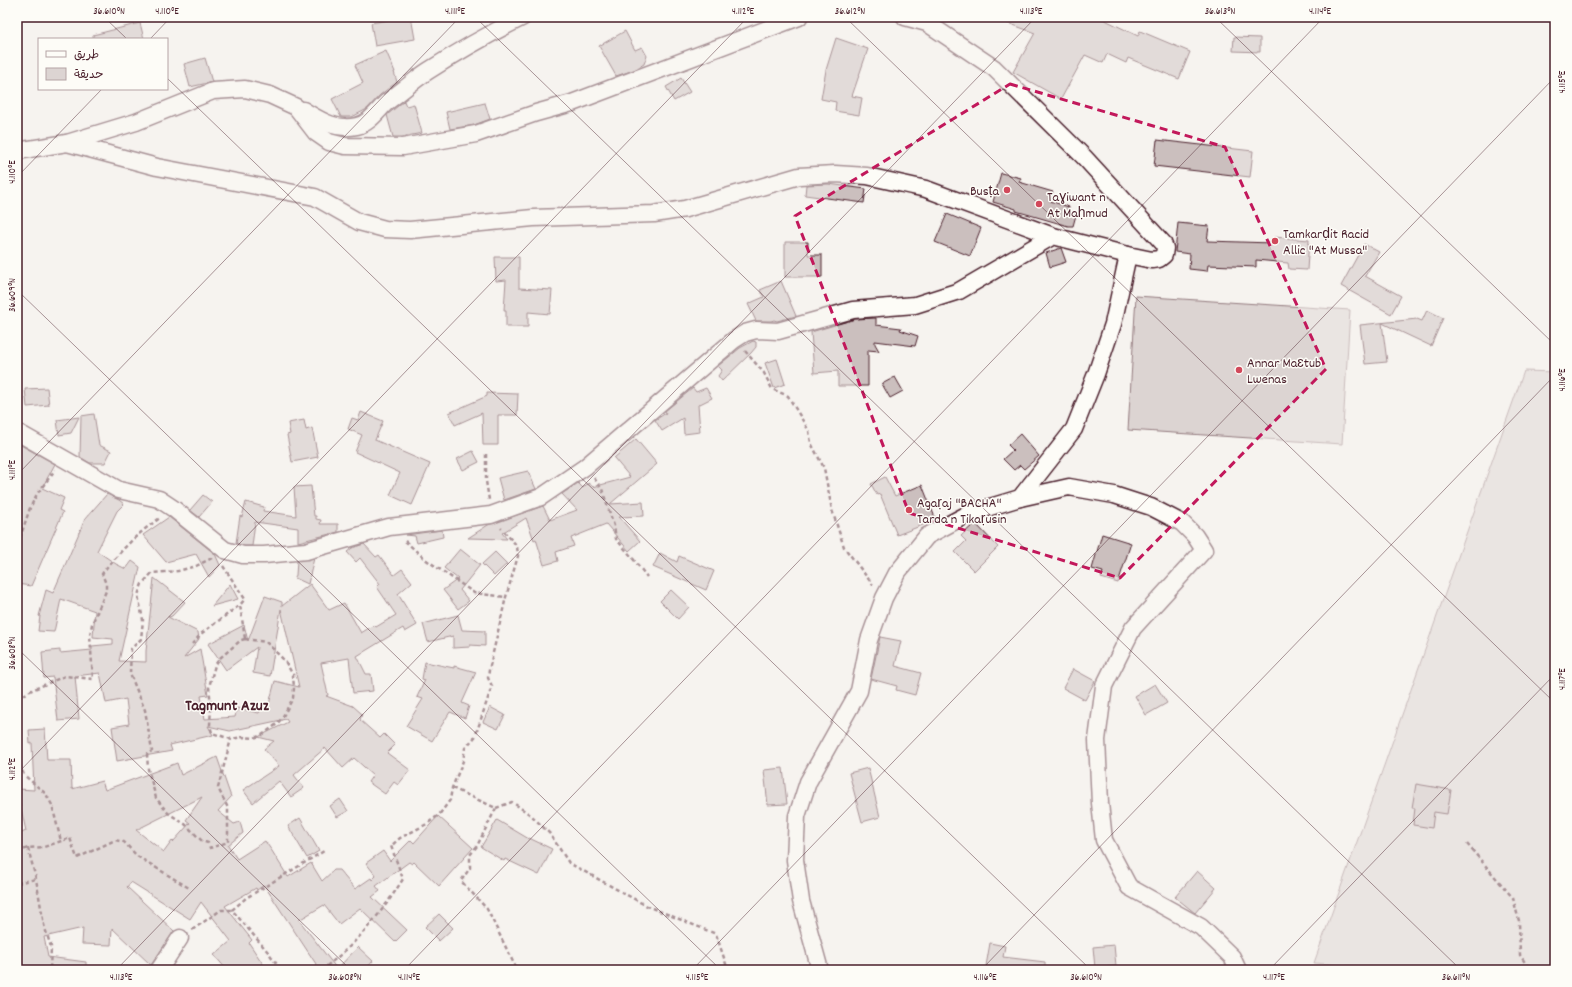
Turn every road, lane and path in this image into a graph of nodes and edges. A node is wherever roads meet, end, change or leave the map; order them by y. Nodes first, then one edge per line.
1 (523, 17) edge
2 (799, 17) edge
3 (905, 17) edge
4 (296, 107) junction
5 (66, 143) junction
6 (17, 151) edge
7 (1053, 236) junction
8 (1128, 255) junction
9 (734, 340) junction
10 (17, 432) edge
11 (486, 454) dead end
12 (64, 459) junction
13 (585, 467) junction
14 (1020, 498) junction
15 (174, 509) junction
16 (491, 515) junction
17 (389, 527) junction
18 (20, 538) dead end
19 (221, 562) dead end
20 (196, 566) dead end
21 (647, 577) dead end
22 (506, 597) junction
23 (884, 598) junction
24 (240, 605) junction
25 (245, 639) junction
26 (192, 644) dead end
27 (17, 700) edge
28 (231, 739) junction
29 (17, 758) edge
30 (452, 788) junction
31 (496, 808) junction
32 (61, 841) junction
33 (1467, 844) dead end
34 (28, 848) junction
35 (324, 851) dead end
36 (17, 852) edge
37 (36, 879) junction
38 (17, 883) edge
39 (189, 888) dead end
40 (232, 910) junction
41 (180, 938) joint
42 (50, 970) edge
43 (159, 970) edge
44 (281, 970) edge
45 (321, 970) edge
46 (517, 970) edge
47 (728, 970) edge
48 (820, 970) edge
49 (1238, 970) edge
50 (1530, 970) edge

1 - 4 street
2 - 4 street
3 - 8 street
4 - 5 street
5 - 6 street
5 - 7 street
7 - 8 street
7 - 9 street
8 - 14 street
9 - 13 street
9 - 23 path
10 - 12 street
11 - 16 path
12 - 15 street
12 - 18 path
13 - 16 street
13 - 21 path
14 - 23 street
14 - 49 street
15 - 17 street
15 - 27 path
16 - 17 street
16 - 22 path
17 - 22 path
19 - 24 path
20 - 28 path
22 - 30 path
23 - 48 street
24 - 25 path
24 - 26 path
25 - 28 path
25 - 28 path
29 - 32 path
30 - 31 path
30 - 45 path
31 - 46 path
31 - 47 path
32 - 34 path
32 - 39 path
33 - 50 path
34 - 36 path
34 - 37 path
35 - 40 path
37 - 38 path
37 - 42 path
40 - 41 path
40 - 44 path
41 - 43 street

